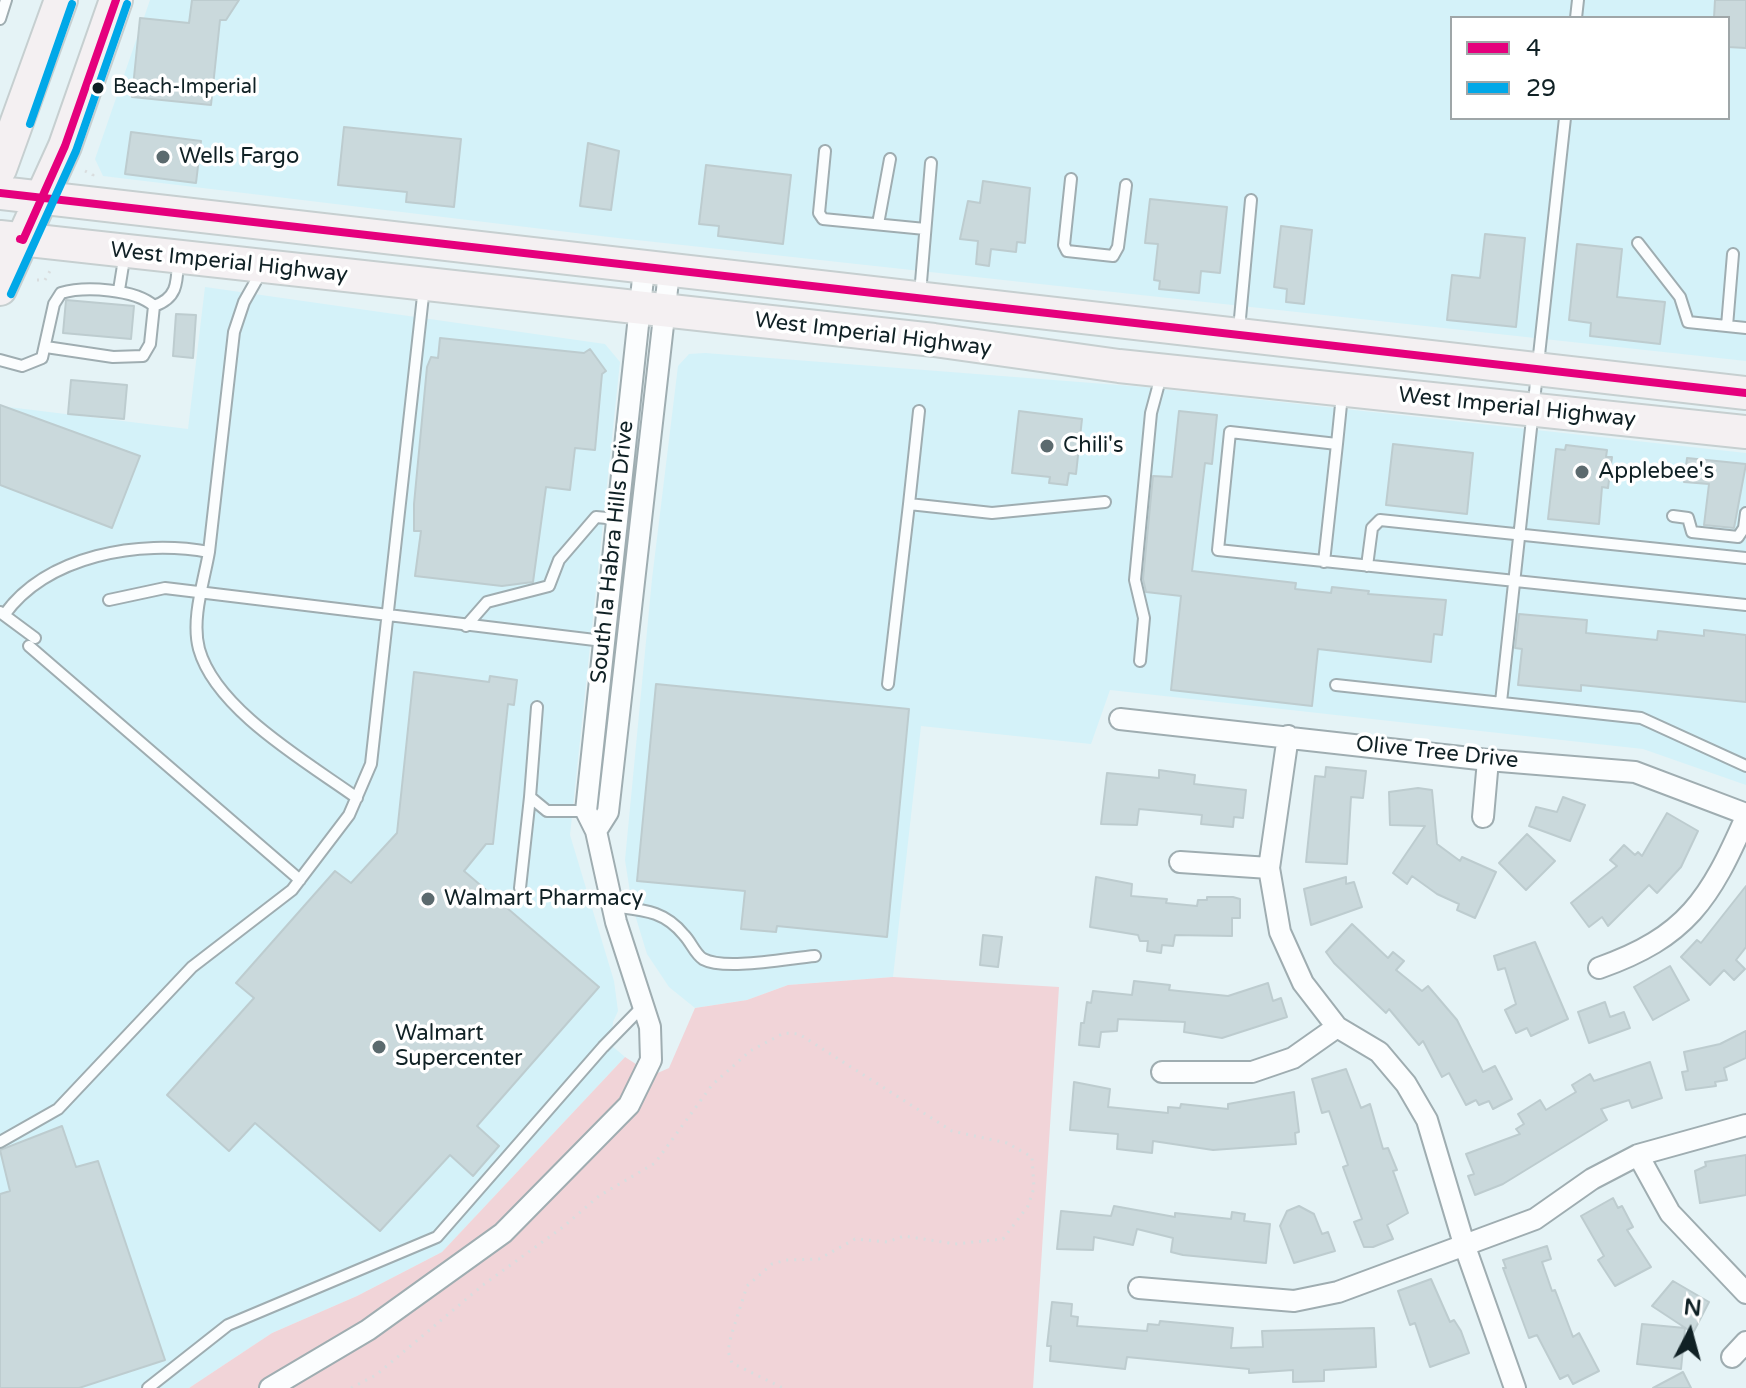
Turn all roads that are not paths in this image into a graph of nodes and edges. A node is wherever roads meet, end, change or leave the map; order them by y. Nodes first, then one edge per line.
1 (6, 0) edge
2 (61, 0) edge
3 (116, 0) edge
4 (0, 19) edge
5 (1565, 120) edge
6 (825, 151) dead end
7 (890, 159) dead end
8 (931, 163) dead end
9 (0, 169) edge
10 (1071, 179) dead end
11 (1126, 185) dead end
12 (0, 193) edge
13 (42, 198) junction
14 (1251, 200) dead end
15 (878, 224) junction
16 (925, 229) junction
17 (12, 238) edge
18 (1638, 243) dead end
19 (125, 251) junction
20 (1733, 254) dead end
21 (178, 257) junction
22 (264, 267) junction
23 (657, 271) junction
24 (424, 285) junction
25 (0, 289) edge
26 (119, 290) junction
27 (919, 300) junction
28 (154, 306) junction
29 (652, 310) junction
30 (1727, 326) junction
31 (1746, 328) edge
32 (1248, 339) junction
33 (46, 347) junction
34 (0, 360) edge
35 (1119, 366) junction
36 (1162, 370) junction
37 (1539, 371) junction
38 (1343, 389) junction
39 (1746, 393) edge
40 (1535, 410) junction
41 (919, 411) dead end
42 (1746, 432) edge
43 (1337, 444) junction
44 (1105, 502) dead end
45 (909, 504) junction
46 (1746, 513) edge
47 (1673, 516) dead end
48 (618, 519) junction
49 (1520, 535) junction
50 (209, 552) junction
51 (1746, 558) edge
52 (1324, 562) junction
53 (1367, 566) junction
54 (1514, 581) junction
55 (202, 592) junction
56 (109, 600) dead end
57 (1746, 605) edge
58 (2, 613) edge
59 (389, 615) junction
60 (466, 626) junction
61 (603, 641) junction
62 (1140, 661) dead end
63 (888, 684) dead end
64 (1336, 685) dead end
65 (1501, 702) junction
66 (537, 707) dead end
67 (1120, 719) dead end
68 (1288, 736) junction
69 (1488, 760) junction
70 (1746, 766) edge
71 (530, 797) junction
72 (357, 798) junction
73 (586, 811) junction
74 (1746, 816) edge
75 (1483, 817) dead end
76 (596, 831) junction
77 (1180, 862) dead end
78 (1269, 868) junction
79 (300, 880) junction
80 (520, 888) dead end
81 (612, 906) junction
82 (815, 956) dead end
83 (1599, 968) dead end
84 (643, 1006) junction
85 (1337, 1027) junction
86 (1162, 1072) dead end
87 (1746, 1125) edge
88 (0, 1142) edge
89 (1638, 1155) junction
90 (1464, 1244) junction
91 (1139, 1288) dead end
92 (1746, 1293) edge
93 (148, 1388) edge
94 (270, 1388) edge
95 (1515, 1388) edge

1 - 4 lane
2 - 9 main road
3 - 13 main road
5 - 37 lane
6 - 15 lane
7 - 15 lane
8 - 16 lane
10 - 11 lane
12 - 13 main road, West Imperial Highway
13 - 17 main road
13 - 23 main road, West Imperial Highway
14 - 32 lane
15 - 16 lane
16 - 27 lane
17 - 19 main road, West Imperial Highway
17 - 25 main road
18 - 30 lane
19 - 21 main road, West Imperial Highway
19 - 26 lane
20 - 30 lane
21 - 22 main road, West Imperial Highway
21 - 28 lane
22 - 24 main road, West Imperial Highway
22 - 50 lane
23 - 27 main road, West Imperial Highway
23 - 29 street, South la Habra Hills Drive
24 - 29 main road, West Imperial Highway
24 - 59 lane
26 - 28 lane
26 - 33 lane
27 - 32 main road, West Imperial Highway
28 - 33 lane
29 - 35 main road, West Imperial Highway
29 - 48 street, South la Habra Hills Drive
29 - 76 street, South la Habra Hills Drive
30 - 31 lane
32 - 35 main road
32 - 37 main road, West Imperial Highway
33 - 34 lane
35 - 36 main road, West Imperial Highway
36 - 38 main road, West Imperial Highway
36 - 62 lane
37 - 39 main road, West Imperial Highway
37 - 40 lane
38 - 40 main road, West Imperial Highway
38 - 43 lane
40 - 42 main road, West Imperial Highway
40 - 49 lane
41 - 45 lane
43 - 52 lane
43 - 52 lane
44 - 45 lane
45 - 63 lane
46 - 47 lane
48 - 60 lane
48 - 61 street, South la Habra Hills Drive
49 - 51 lane
49 - 53 lane
49 - 54 lane
50 - 55 lane
50 - 58 lane
52 - 53 lane
53 - 54 lane
54 - 57 lane
54 - 65 lane
55 - 56 lane
55 - 59 lane
55 - 72 lane
58 - 79 lane
59 - 60 lane
59 - 72 lane
60 - 61 lane
61 - 73 street, South la Habra Hills Drive
64 - 65 lane
65 - 70 lane
66 - 71 lane
67 - 68 street, Olive Tree Drive
68 - 69 street, Olive Tree Drive
68 - 78 street
69 - 74 street, Olive Tree Drive
69 - 75 street
71 - 73 lane
71 - 80 lane
72 - 79 lane
73 - 76 street
74 - 83 street
76 - 81 street
77 - 78 street
78 - 85 street
79 - 88 lane
81 - 82 lane
81 - 84 street
84 - 93 lane
84 - 94 street
85 - 86 street
85 - 90 street
87 - 89 street
89 - 90 street
89 - 92 street
90 - 91 street
90 - 95 street

